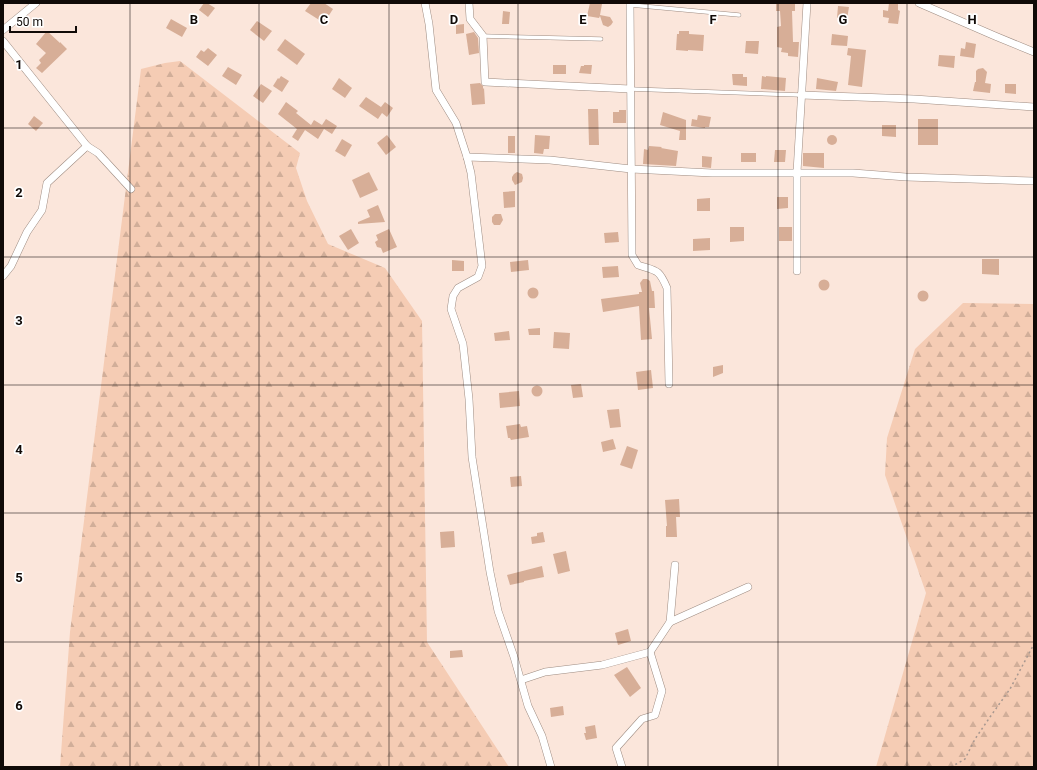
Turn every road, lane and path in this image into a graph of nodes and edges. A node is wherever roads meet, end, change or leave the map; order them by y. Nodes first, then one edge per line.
1 (36, 3) edge
2 (424, 3) edge
3 (469, 3) edge
4 (807, 3) edge
5 (919, 3) edge
6 (630, 4) edge
7 (739, 15) dead end
8 (3, 30) edge
9 (483, 36) junction
10 (601, 40) dead end
11 (3, 41) edge
12 (1034, 52) edge
13 (630, 89) junction
14 (801, 95) junction
15 (1034, 106) edge
16 (87, 146) junction
17 (468, 157) junction
18 (631, 169) junction
19 (797, 172) junction
20 (1034, 180) edge
21 (131, 189) dead end
22 (797, 271) dead end
23 (3, 276) edge
24 (670, 384) dead end
25 (675, 565) dead end
26 (748, 587) dead end
27 (670, 622) junction
28 (1034, 644) edge
29 (650, 652) junction
30 (521, 680) junction
31 (551, 767) edge
32 (622, 767) edge
33 (951, 767) edge

1 - 8 street
2 - 17 street
3 - 9 street
4 - 14 street
5 - 12 street
6 - 7 lane
6 - 13 street
9 - 10 lane
9 - 13 street
11 - 16 street
13 - 14 lane
13 - 18 street
14 - 15 street
14 - 19 street
16 - 21 street
16 - 23 street
17 - 18 street
17 - 30 street
18 - 19 street
18 - 24 street
19 - 20 street
19 - 22 street
25 - 27 street
26 - 27 street
27 - 29 street
28 - 33 path
29 - 30 street
29 - 32 street
30 - 31 street

